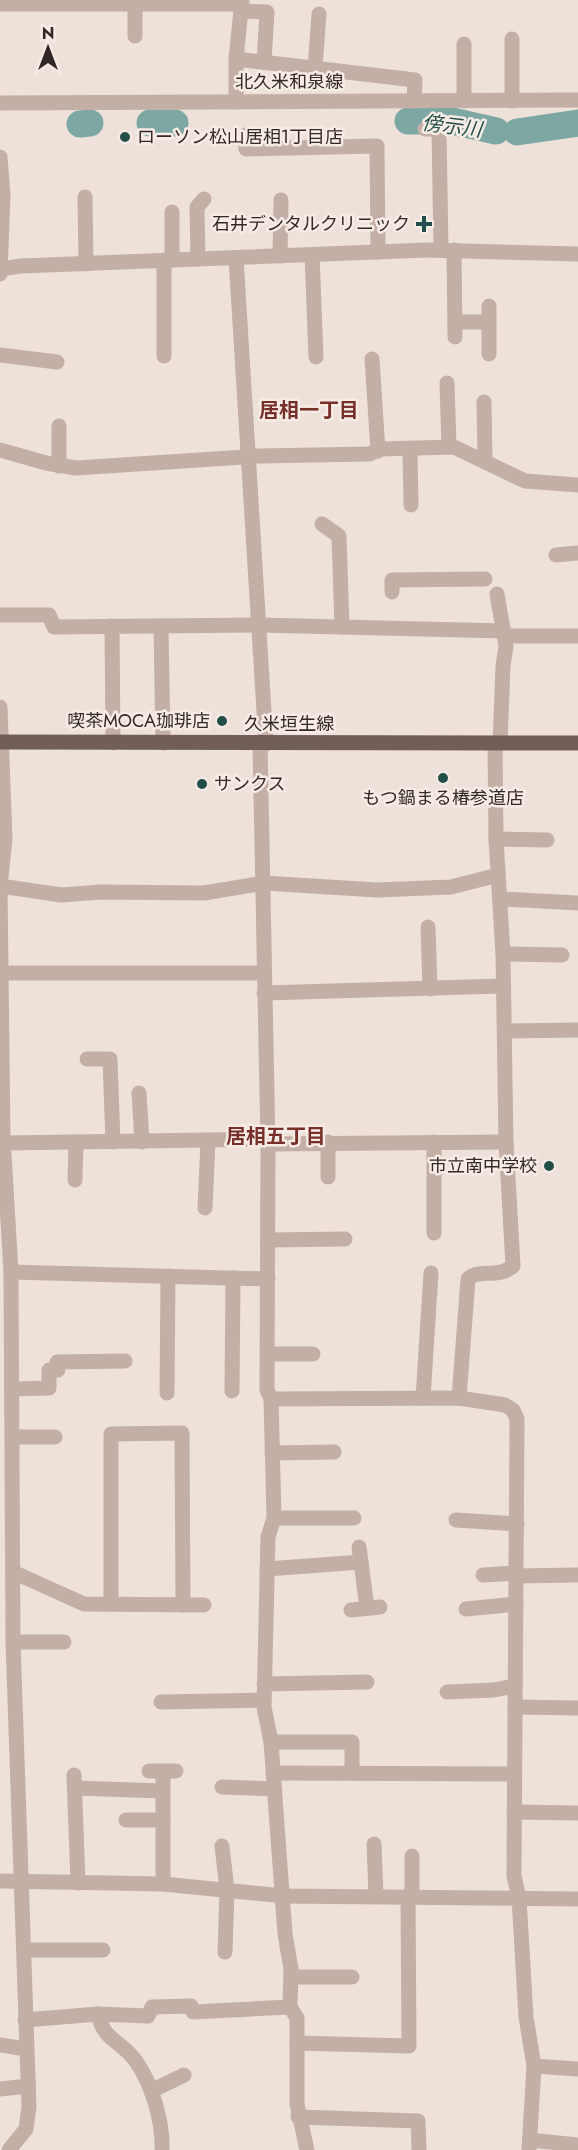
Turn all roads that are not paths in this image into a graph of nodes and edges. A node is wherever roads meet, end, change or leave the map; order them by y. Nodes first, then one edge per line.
1 (0, 4) edge
2 (135, 4) junction
3 (242, 5) edge
4 (319, 14) dead end
5 (135, 36) dead end
6 (512, 39) dead end
7 (464, 44) dead end
8 (236, 58) junction
9 (264, 62) junction
10 (315, 68) junction
11 (578, 100) edge
12 (414, 101) junction
13 (464, 101) junction
14 (512, 101) junction
15 (236, 102) junction
16 (0, 103) edge
17 (425, 129) dead end
18 (246, 135) dead end
19 (0, 157) edge
20 (85, 197) dead end
21 (204, 199) dead end
22 (281, 200) dead end
23 (172, 212) dead end
24 (447, 250) junction
25 (378, 252) junction
26 (578, 254) edge
27 (312, 255) junction
28 (280, 256) junction
29 (236, 258) junction
30 (168, 260) junction
31 (198, 260) junction
32 (86, 264) junction
33 (1, 270) edge
34 (489, 306) dead end
35 (489, 322) junction
36 (489, 354) dead end
37 (0, 355) edge
38 (164, 356) dead end
39 (316, 357) dead end
40 (372, 359) dead end
41 (57, 362) dead end
42 (447, 382) dead end
43 (484, 402) dead end
44 (59, 426) dead end
45 (449, 447) junction
46 (411, 448) junction
47 (0, 450) edge
48 (378, 451) junction
49 (249, 457) junction
50 (485, 461) junction
51 (59, 466) junction
52 (578, 485) edge
53 (411, 505) dead end
54 (322, 524) dead end
55 (578, 553) edge
56 (556, 555) dead end
57 (392, 592) dead end
58 (497, 594) dead end
59 (0, 615) edge
60 (259, 625) junction
61 (112, 626) junction
62 (161, 626) junction
63 (342, 627) junction
64 (500, 632) junction
65 (578, 636) edge
66 (0, 707) edge
67 (1, 742) edge
68 (113, 743) junction
69 (163, 743) junction
70 (497, 743) junction
71 (578, 743) edge
72 (263, 744) junction
73 (496, 839) junction
74 (547, 840) dead end
75 (498, 875) junction
76 (264, 883) junction
77 (0, 884) edge
78 (501, 899) junction
79 (578, 903) edge
80 (428, 927) dead end
81 (504, 954) junction
82 (562, 955) dead end
83 (3, 973) junction
84 (264, 973) junction
85 (502, 986) junction
86 (1, 988) edge
87 (430, 989) junction
88 (264, 993) junction
89 (578, 1030) edge
90 (505, 1031) junction
91 (87, 1059) dead end
92 (139, 1093) dead end
93 (3, 1139) edge
94 (76, 1142) junction
95 (113, 1142) junction
96 (142, 1142) junction
97 (208, 1142) junction
98 (268, 1142) junction
99 (328, 1142) junction
100 (434, 1142) junction
101 (506, 1142) junction
102 (328, 1177) dead end
103 (75, 1180) dead end
104 (205, 1208) dead end
105 (5, 1233) edge
106 (434, 1233) dead end
107 (345, 1239) dead end
108 (269, 1240) junction
109 (11, 1272) junction
110 (431, 1273) dead end
111 (168, 1276) junction
112 (233, 1278) junction
113 (268, 1279) junction
114 (268, 1354) junction
115 (313, 1354) dead end
116 (125, 1361) dead end
117 (12, 1389) junction
118 (232, 1391) dead end
119 (167, 1393) dead end
120 (423, 1398) junction
121 (459, 1398) junction
122 (271, 1400) junction
123 (12, 1437) junction
124 (55, 1437) dead end
125 (334, 1452) dead end
126 (272, 1453) junction
127 (274, 1518) junction
128 (354, 1518) dead end
129 (456, 1520) dead end
130 (517, 1524) junction
131 (267, 1569) junction
132 (13, 1572) junction
133 (483, 1575) dead end
134 (516, 1575) junction
135 (578, 1575) edge
136 (6, 1587) edge
137 (111, 1604) junction
138 (183, 1605) junction
139 (204, 1605) dead end
140 (516, 1605) junction
141 (466, 1609) dead end
142 (351, 1610) dead end
143 (6, 1612) edge
144 (9, 1640) edge
145 (64, 1642) dead end
146 (367, 1682) dead end
147 (264, 1684) junction
148 (515, 1686) junction
149 (447, 1692) dead end
150 (264, 1700) junction
151 (161, 1702) dead end
152 (515, 1707) junction
153 (578, 1707) edge
154 (271, 1742) junction
155 (163, 1771) dead end
156 (273, 1773) junction
157 (352, 1773) junction
158 (514, 1774) junction
159 (222, 1787) dead end
160 (275, 1789) junction
161 (162, 1791) junction
162 (514, 1812) junction
163 (578, 1813) edge
164 (126, 1820) dead end
165 (163, 1820) junction
166 (374, 1844) dead end
167 (222, 1846) dead end
168 (412, 1856) dead end
169 (0, 1881) edge
170 (23, 1883) junction
171 (78, 1883) junction
172 (163, 1884) junction
173 (227, 1890) junction
174 (376, 1895) junction
175 (284, 1896) junction
176 (410, 1896) junction
177 (519, 1898) junction
178 (578, 1899) edge
179 (25, 1950) junction
180 (103, 1950) dead end
181 (225, 1952) dead end
182 (291, 1977) junction
183 (352, 1977) dead end
184 (290, 2007) junction
185 (98, 2014) junction
186 (26, 2020) junction
187 (297, 2043) junction
188 (0, 2045) edge
189 (27, 2049) junction
190 (534, 2066) junction
191 (578, 2069) edge
192 (184, 2075) dead end
193 (28, 2086) junction
194 (0, 2089) edge
195 (152, 2091) junction
196 (298, 2116) junction
197 (530, 2145) edge
198 (578, 2145) edge
199 (9, 2150) edge
200 (162, 2150) edge
201 (307, 2150) edge
202 (419, 2150) edge

1 - 2 street
2 - 3 street
2 - 5 street
3 - 8 street
3 - 9 street
4 - 10 street
6 - 14 street
7 - 13 street
8 - 9 street
8 - 15 street
9 - 10 street
10 - 12 street
11 - 14 street, 北久米和泉線
12 - 13 street, 北久米和泉線
12 - 15 street, 北久米和泉線
13 - 14 street, 北久米和泉線
15 - 16 street, 北久米和泉線
17 - 24 street
18 - 25 street
19 - 33 street
20 - 32 street
21 - 31 street
22 - 28 street
23 - 30 street
24 - 25 street
24 - 26 street
24 - 35 street
25 - 27 street
27 - 28 street
27 - 39 street
28 - 29 street
29 - 31 street
29 - 49 street
30 - 31 street
30 - 32 street
30 - 38 street
32 - 33 street
34 - 35 street
35 - 36 street
37 - 41 street
40 - 48 street
42 - 45 street
43 - 50 street
44 - 51 street
45 - 46 street
45 - 50 street
46 - 48 street
46 - 53 street
47 - 51 street
48 - 49 street
49 - 51 street
49 - 60 street
50 - 52 street
54 - 63 street
55 - 56 street
57 - 64 street
58 - 64 street
59 - 61 street
60 - 62 street
60 - 63 street
60 - 72 street
61 - 62 street
61 - 68 street
62 - 69 street
63 - 64 street
64 - 65 street
64 - 70 street
66 - 67 street
67 - 68 main road, 久米垣生線
67 - 77 street
68 - 69 main road, 久米垣生線
69 - 72 main road, 久米垣生線
70 - 71 main road, 久米垣生線
70 - 72 main road, 久米垣生線
70 - 73 street
72 - 76 street
73 - 74 street
73 - 75 street
75 - 76 street
75 - 78 street
76 - 77 street
76 - 84 street
77 - 83 street
78 - 79 street
78 - 81 street
80 - 87 street
81 - 82 street
81 - 85 street
83 - 84 street
83 - 86 street
84 - 88 street
85 - 87 street
85 - 90 street
86 - 93 street
87 - 88 street
88 - 98 street
89 - 90 street
90 - 101 street
91 - 95 street
92 - 96 street
93 - 94 street
93 - 105 street
94 - 95 street
94 - 103 street
95 - 96 street
96 - 97 street
97 - 98 street
97 - 104 street
98 - 99 street
98 - 108 street
99 - 100 street
99 - 102 street
100 - 101 street
100 - 106 street
101 - 121 street
105 - 109 street
107 - 108 street
108 - 113 street
109 - 111 street
109 - 117 street
110 - 120 street
111 - 112 street
111 - 119 street
112 - 113 street
112 - 118 street
113 - 114 street
114 - 115 street
114 - 122 street
116 - 117 street
117 - 123 street
120 - 121 street
120 - 122 street
121 - 130 street
122 - 126 street
123 - 124 street
123 - 132 street
125 - 126 street
126 - 127 street
127 - 128 street
127 - 131 street
129 - 130 street
130 - 134 street
131 - 142 street
131 - 147 street
132 - 136 street
132 - 137 street
133 - 134 street
134 - 135 street
134 - 140 street
136 - 143 street
137 - 138 street
137 - 138 street
138 - 139 street
140 - 141 street
140 - 148 street
143 - 144 street
144 - 145 street
144 - 170 street
146 - 147 street
147 - 150 street
148 - 149 street
148 - 152 street
150 - 151 street
150 - 154 street
152 - 153 street
152 - 158 street
154 - 156 street
154 - 157 street
155 - 161 street
156 - 157 street
156 - 160 street
157 - 158 street
158 - 162 street
159 - 160 street
160 - 175 street
161 - 165 street
161 - 171 street
162 - 163 street
162 - 177 street
164 - 165 street
165 - 172 street
166 - 174 street
167 - 173 street
168 - 176 street
169 - 170 street
170 - 171 street
170 - 179 street
171 - 172 street
172 - 173 street
173 - 175 street
173 - 181 street
174 - 175 street
174 - 176 street
175 - 182 street
176 - 177 street
176 - 187 street
177 - 178 street
177 - 190 street
179 - 180 street
179 - 186 street
182 - 183 street
182 - 184 street
184 - 185 street
184 - 187 street
185 - 186 street
185 - 195 street
186 - 189 street
187 - 196 street
188 - 189 street
189 - 193 street
190 - 191 street
190 - 197 street
192 - 195 street
193 - 194 street
193 - 199 street
195 - 200 street
196 - 201 street
196 - 202 street
197 - 198 street

